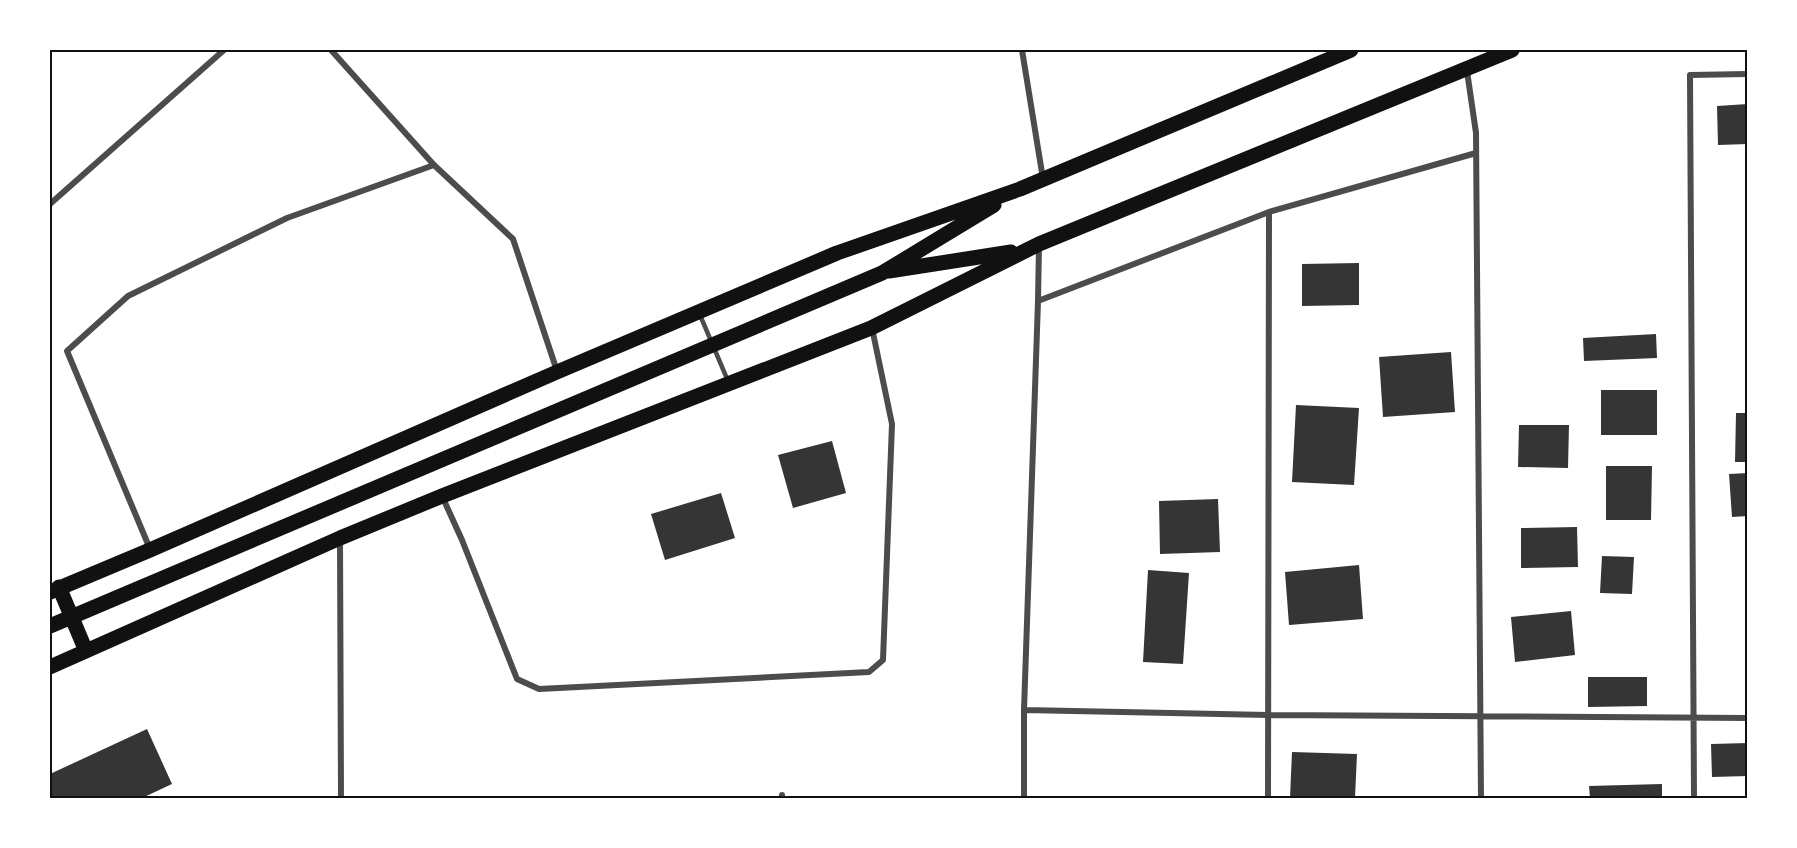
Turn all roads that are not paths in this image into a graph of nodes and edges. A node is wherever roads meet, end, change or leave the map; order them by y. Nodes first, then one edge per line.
1 (224, 50) edge
2 (332, 50) edge
3 (1023, 50) edge
4 (1351, 50) edge
5 (1512, 50) edge
6 (1467, 68) junction
7 (1748, 74) edge
8 (1476, 153) junction
9 (434, 165) junction
10 (1044, 179) junction
11 (1020, 189) junction
12 (50, 204) edge
13 (1269, 212) junction
14 (1032, 247) junction
15 (882, 273) junction
16 (1038, 301) junction
17 (699, 312) junction
18 (871, 328) junction
19 (557, 372) junction
20 (729, 384) junction
21 (442, 496) junction
22 (339, 538) junction
23 (150, 550) junction
24 (54, 590) edge
25 (50, 626) edge
26 (86, 651) junction
27 (50, 667) edge
28 (1024, 710) junction
29 (1268, 715) junction
30 (1480, 716) junction
31 (1748, 718) edge
32 (1693, 719) junction
33 (341, 798) edge
34 (1024, 798) edge
35 (1268, 798) edge
36 (1481, 798) edge
37 (1694, 798) edge

1 - 12 street
2 - 9 street
3 - 10 street
4 - 10 main road
5 - 6 main road
6 - 8 street
6 - 14 main road
7 - 32 street
8 - 13 street
8 - 30 street
9 - 19 street
9 - 23 street
10 - 11 main road
11 - 15 main road
11 - 17 main road
13 - 16 street
13 - 29 street
14 - 15 main road
14 - 16 street
14 - 18 main road
15 - 25 main road
16 - 28 street
17 - 19 main road
17 - 20 lane
18 - 20 main road
18 - 21 street
19 - 23 main road
20 - 21 main road
21 - 22 main road
22 - 26 main road
22 - 33 street
23 - 24 main road
24 - 26 main road
26 - 27 main road
28 - 29 street
28 - 34 street
29 - 30 street
29 - 35 street
30 - 32 street
30 - 36 street
31 - 32 street
32 - 37 street

